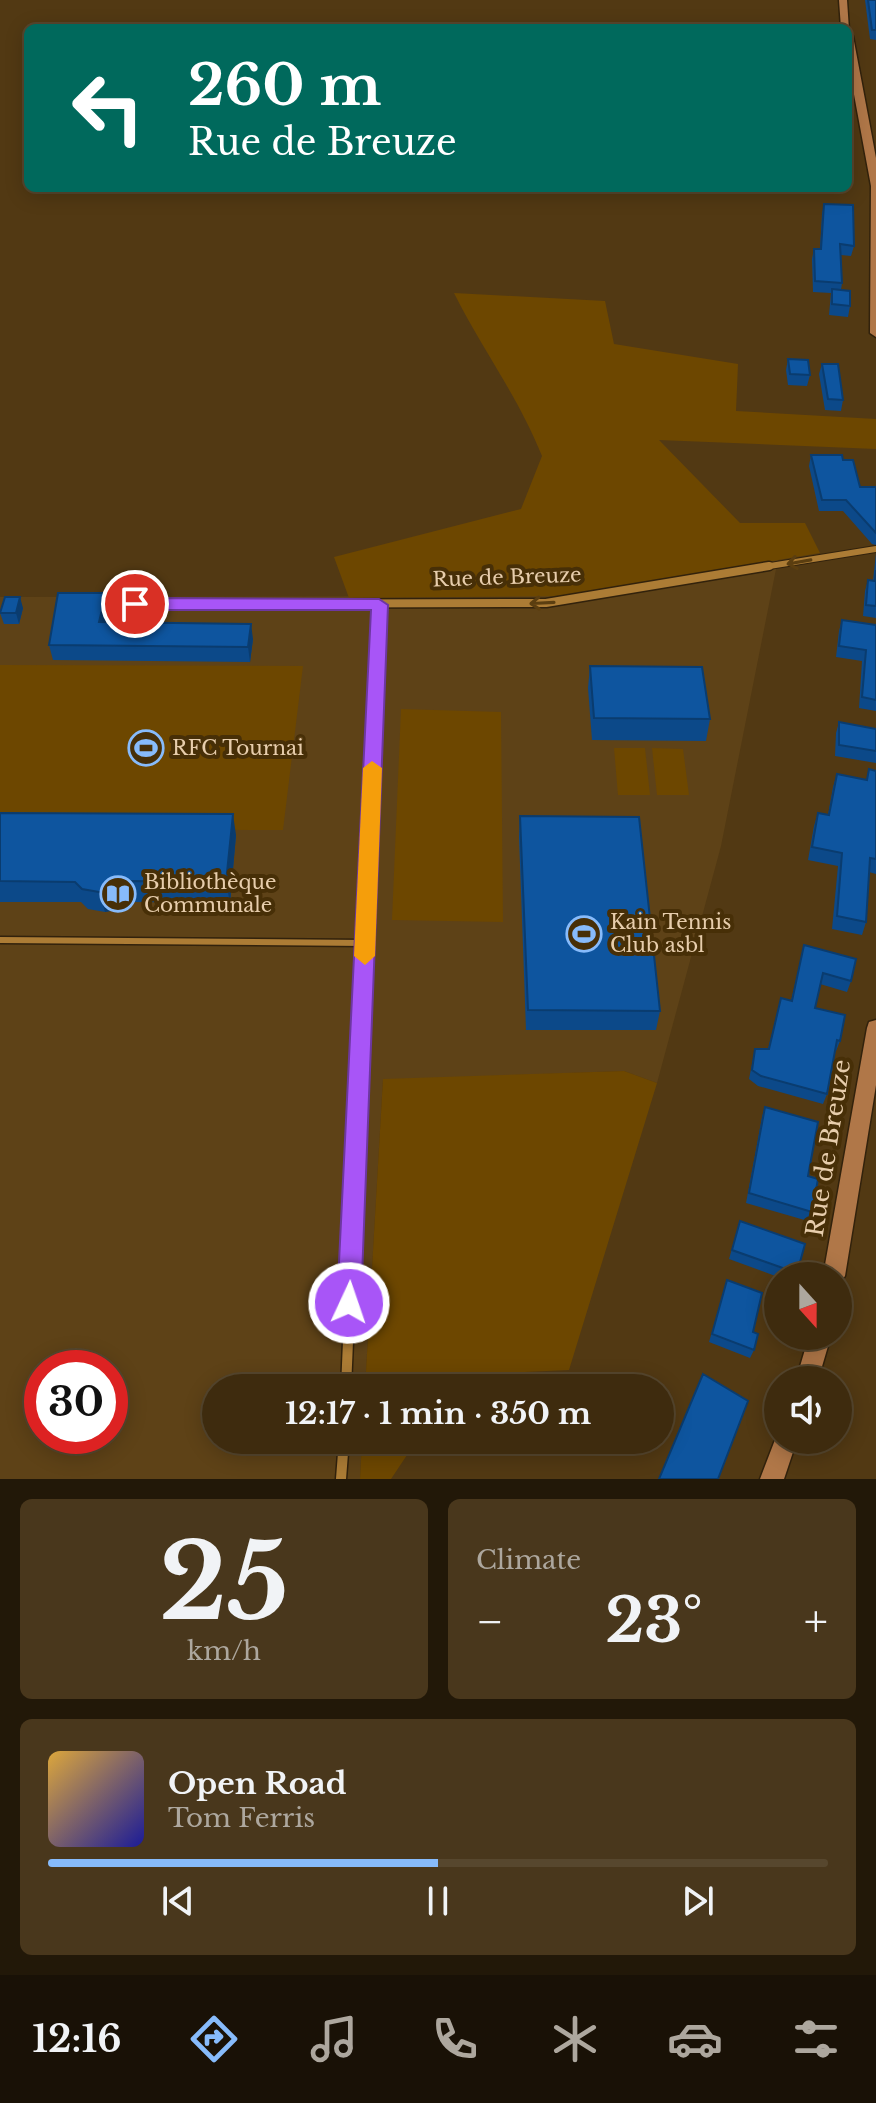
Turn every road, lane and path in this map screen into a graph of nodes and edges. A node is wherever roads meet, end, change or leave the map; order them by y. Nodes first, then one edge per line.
1 (843, 0) edge
2 (846, 24) edge
3 (852, 59) edge
4 (876, 333) edge
5 (876, 549) edge
6 (135, 604) dead end
7 (379, 605) junction
8 (0, 940) edge
9 (365, 943) junction
10 (876, 1028) edge
11 (836, 1262) edge
12 (347, 1374) edge
13 (343, 1454) edge
14 (781, 1454) edge
15 (341, 1479) edge
16 (772, 1479) edge

1 - 2 street
3 - 4 street
5 -> 7 street, Rue de Breuze
6 - 7 street, Rue de Breuze
7 - 9 street
8 - 9 lane
9 - 12 street
10 - 11 street, Rue de Breuze
13 - 15 street
14 - 16 street

